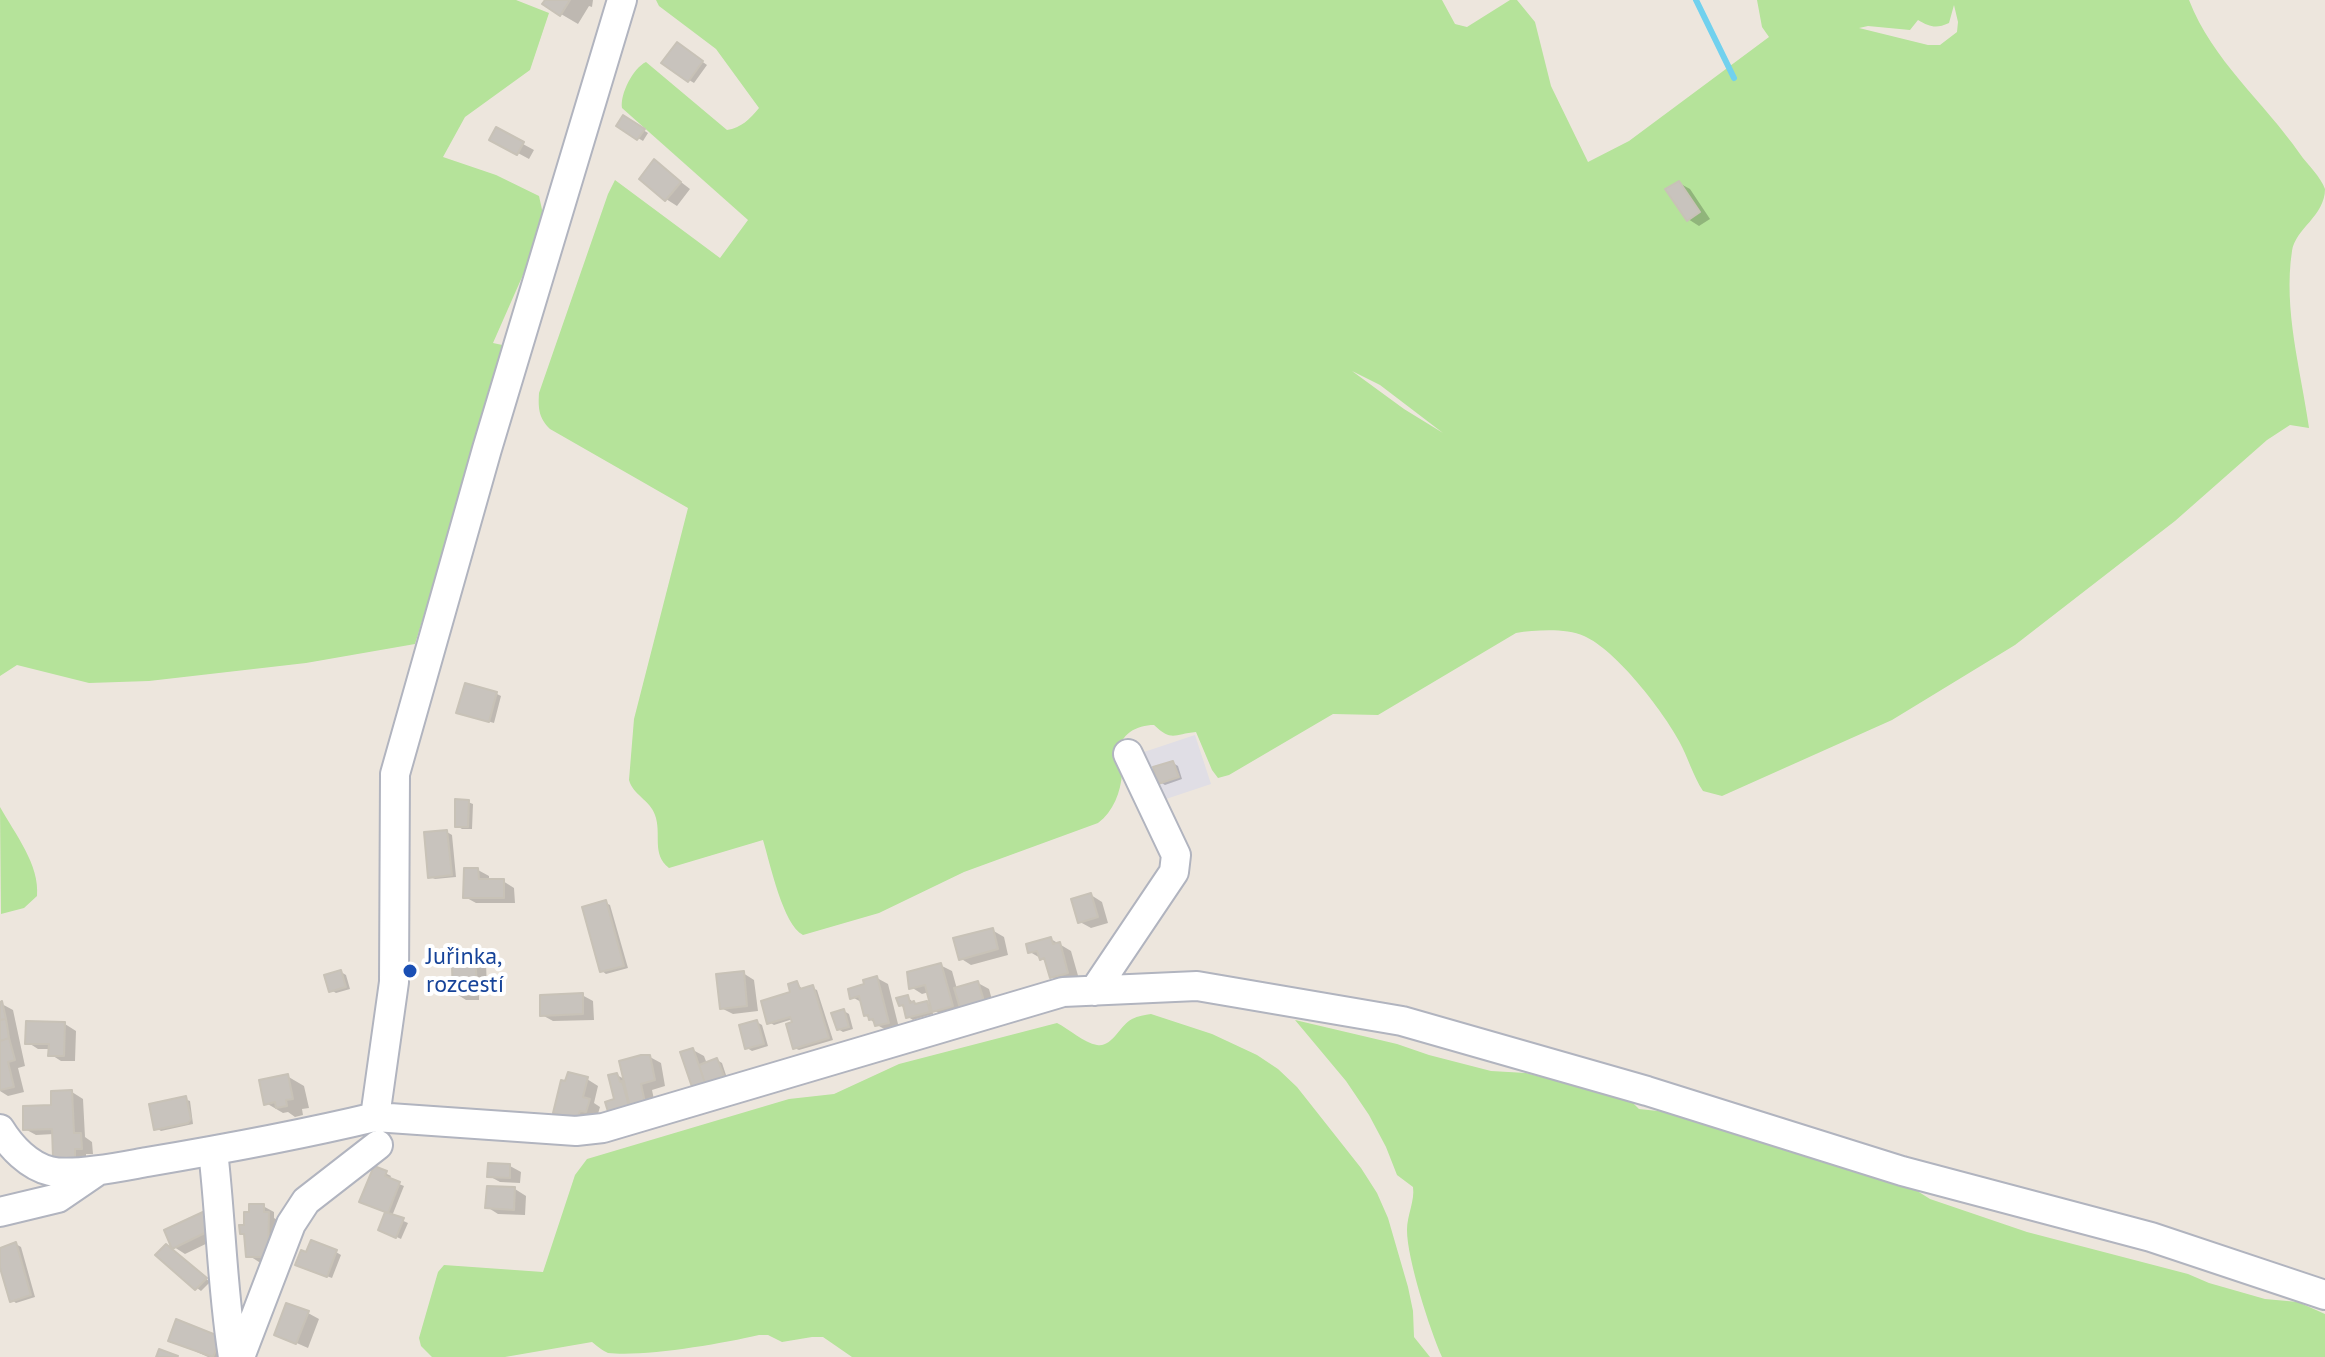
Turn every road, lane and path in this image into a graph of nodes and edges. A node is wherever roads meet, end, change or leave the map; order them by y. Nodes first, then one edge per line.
1 (622, 0) edge
2 (1128, 754) dead end
3 (1094, 991) junction
4 (0, 1129) edge
5 (376, 1131) junction
6 (213, 1151) junction
7 (99, 1170) junction
8 (0, 1212) edge
9 (2325, 1295) edge
10 (233, 1357) edge
11 (240, 1357) edge

1 - 5 street
2 - 3 street
3 - 5 street
3 - 9 street
4 - 7 street
5 - 6 street
5 - 11 street
6 - 7 street
6 - 10 street
7 - 8 street

